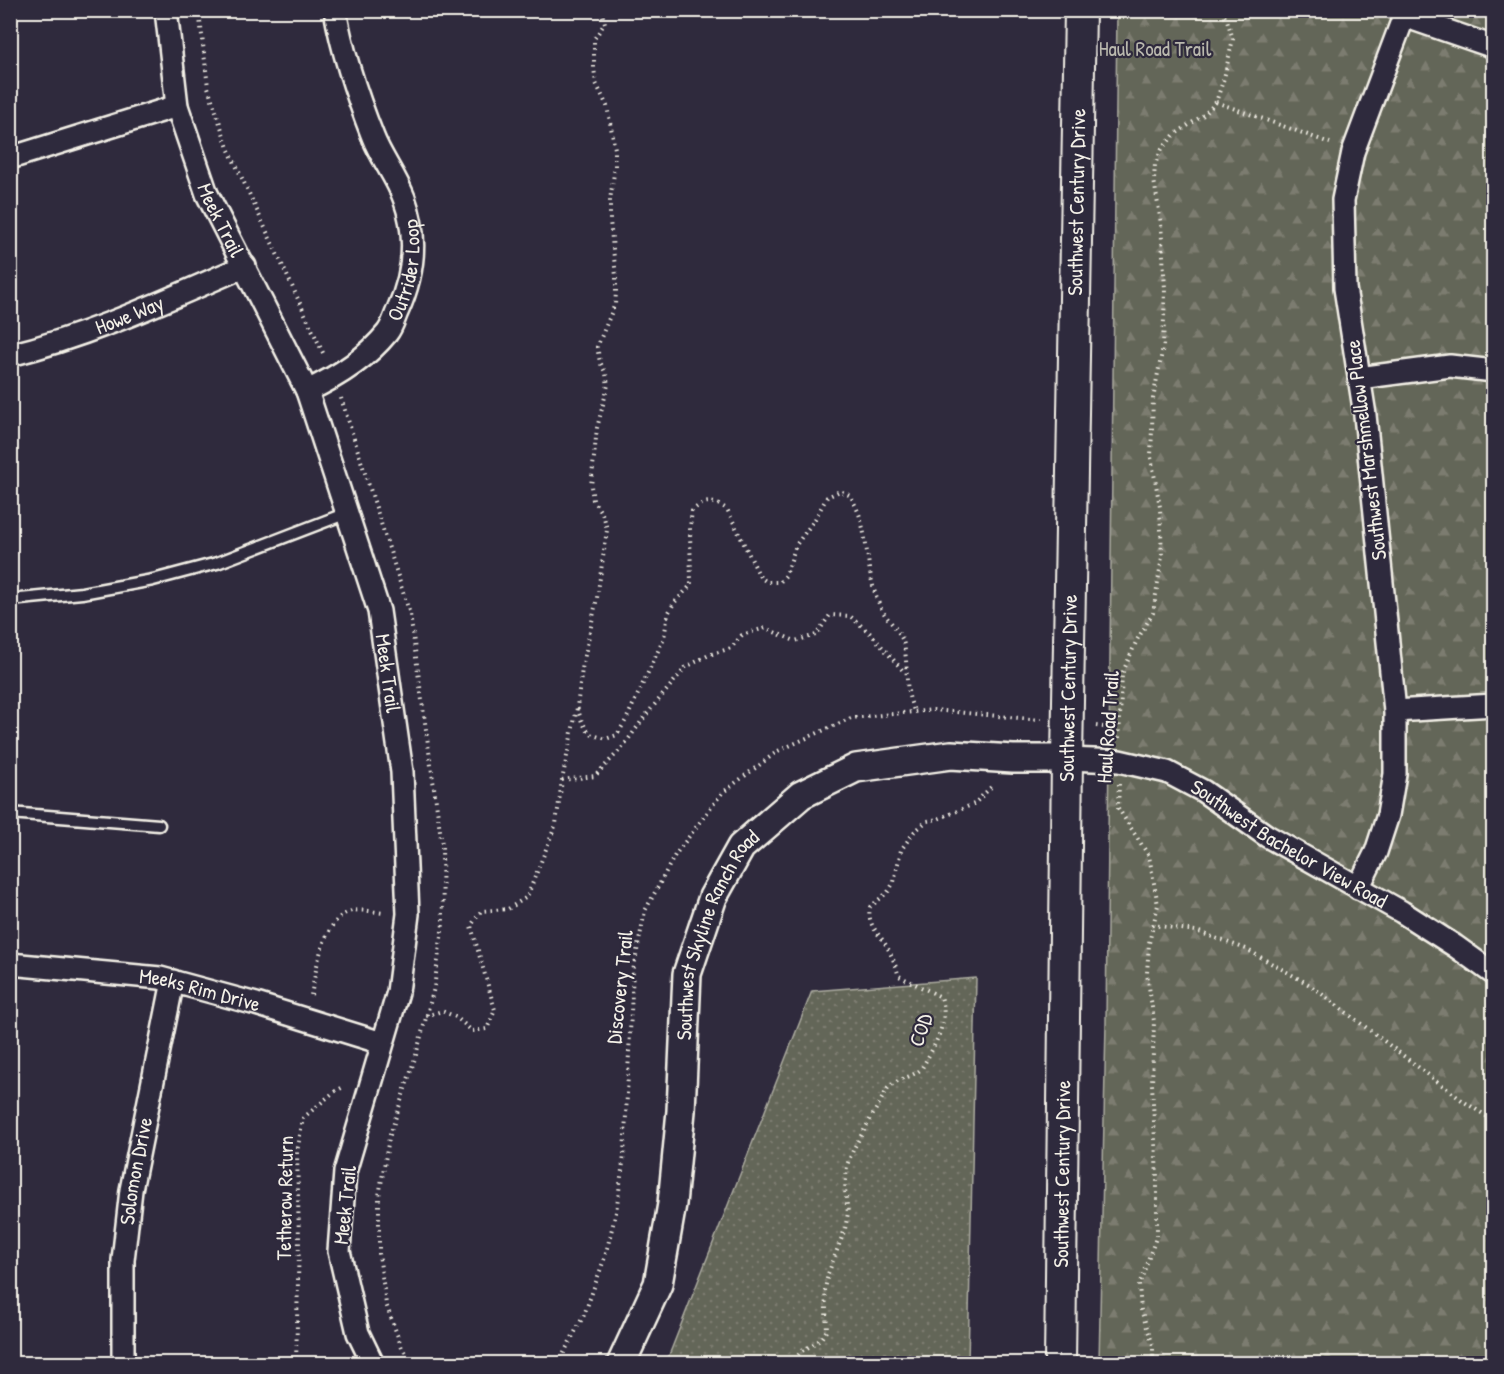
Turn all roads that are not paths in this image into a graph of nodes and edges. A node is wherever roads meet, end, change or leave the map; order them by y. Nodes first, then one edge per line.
1 (166, 10) edge
2 (335, 10) edge
3 (1080, 10) edge
4 (1401, 13) edge
5 (1494, 47) edge
6 (177, 106) junction
7 (10, 158) edge
8 (245, 266) junction
9 (10, 356) edge
10 (1494, 371) edge
11 (1359, 378) junction
12 (307, 391) junction
13 (347, 513) junction
14 (10, 600) edge
15 (1494, 705) edge
16 (1395, 711) junction
17 (1067, 759) junction
18 (10, 813) edge
19 (159, 825) dead end
20 (1358, 888) junction
21 (10, 964) edge
22 (1494, 974) edge
23 (173, 981) junction
24 (382, 1043) junction
25 (123, 1364) edge
26 (373, 1364) edge
27 (621, 1364) edge
28 (1060, 1364) edge

1 - 6 street, Meek Trail
2 - 12 street, Outrider Loop
3 - 17 main road, Southwest Century Drive
4 - 5 street
4 - 11 street, Southwest Marshmellow Place
6 - 7 street
6 - 8 street, Meek Trail
8 - 9 street, Howe Way
8 - 12 street, Meek Trail
10 - 11 street
11 - 16 street, Southwest Marshmellow Place
12 - 13 street, Meek Trail
13 - 14 lane
13 - 24 street, Meek Trail
15 - 16 street
16 - 20 street, Southwest Marshmellow Place
17 - 20 street, Southwest Bachelor View Road
17 - 27 street, Southwest Skyline Ranch Road
17 - 28 main road, Southwest Century Drive
18 - 19 lane
20 - 22 street, Southwest Bachelor View Road
21 - 23 street, Meeks Rim Drive
23 - 24 street, Meeks Rim Drive
23 - 25 street, Solomon Drive
24 - 26 street, Meek Trail

